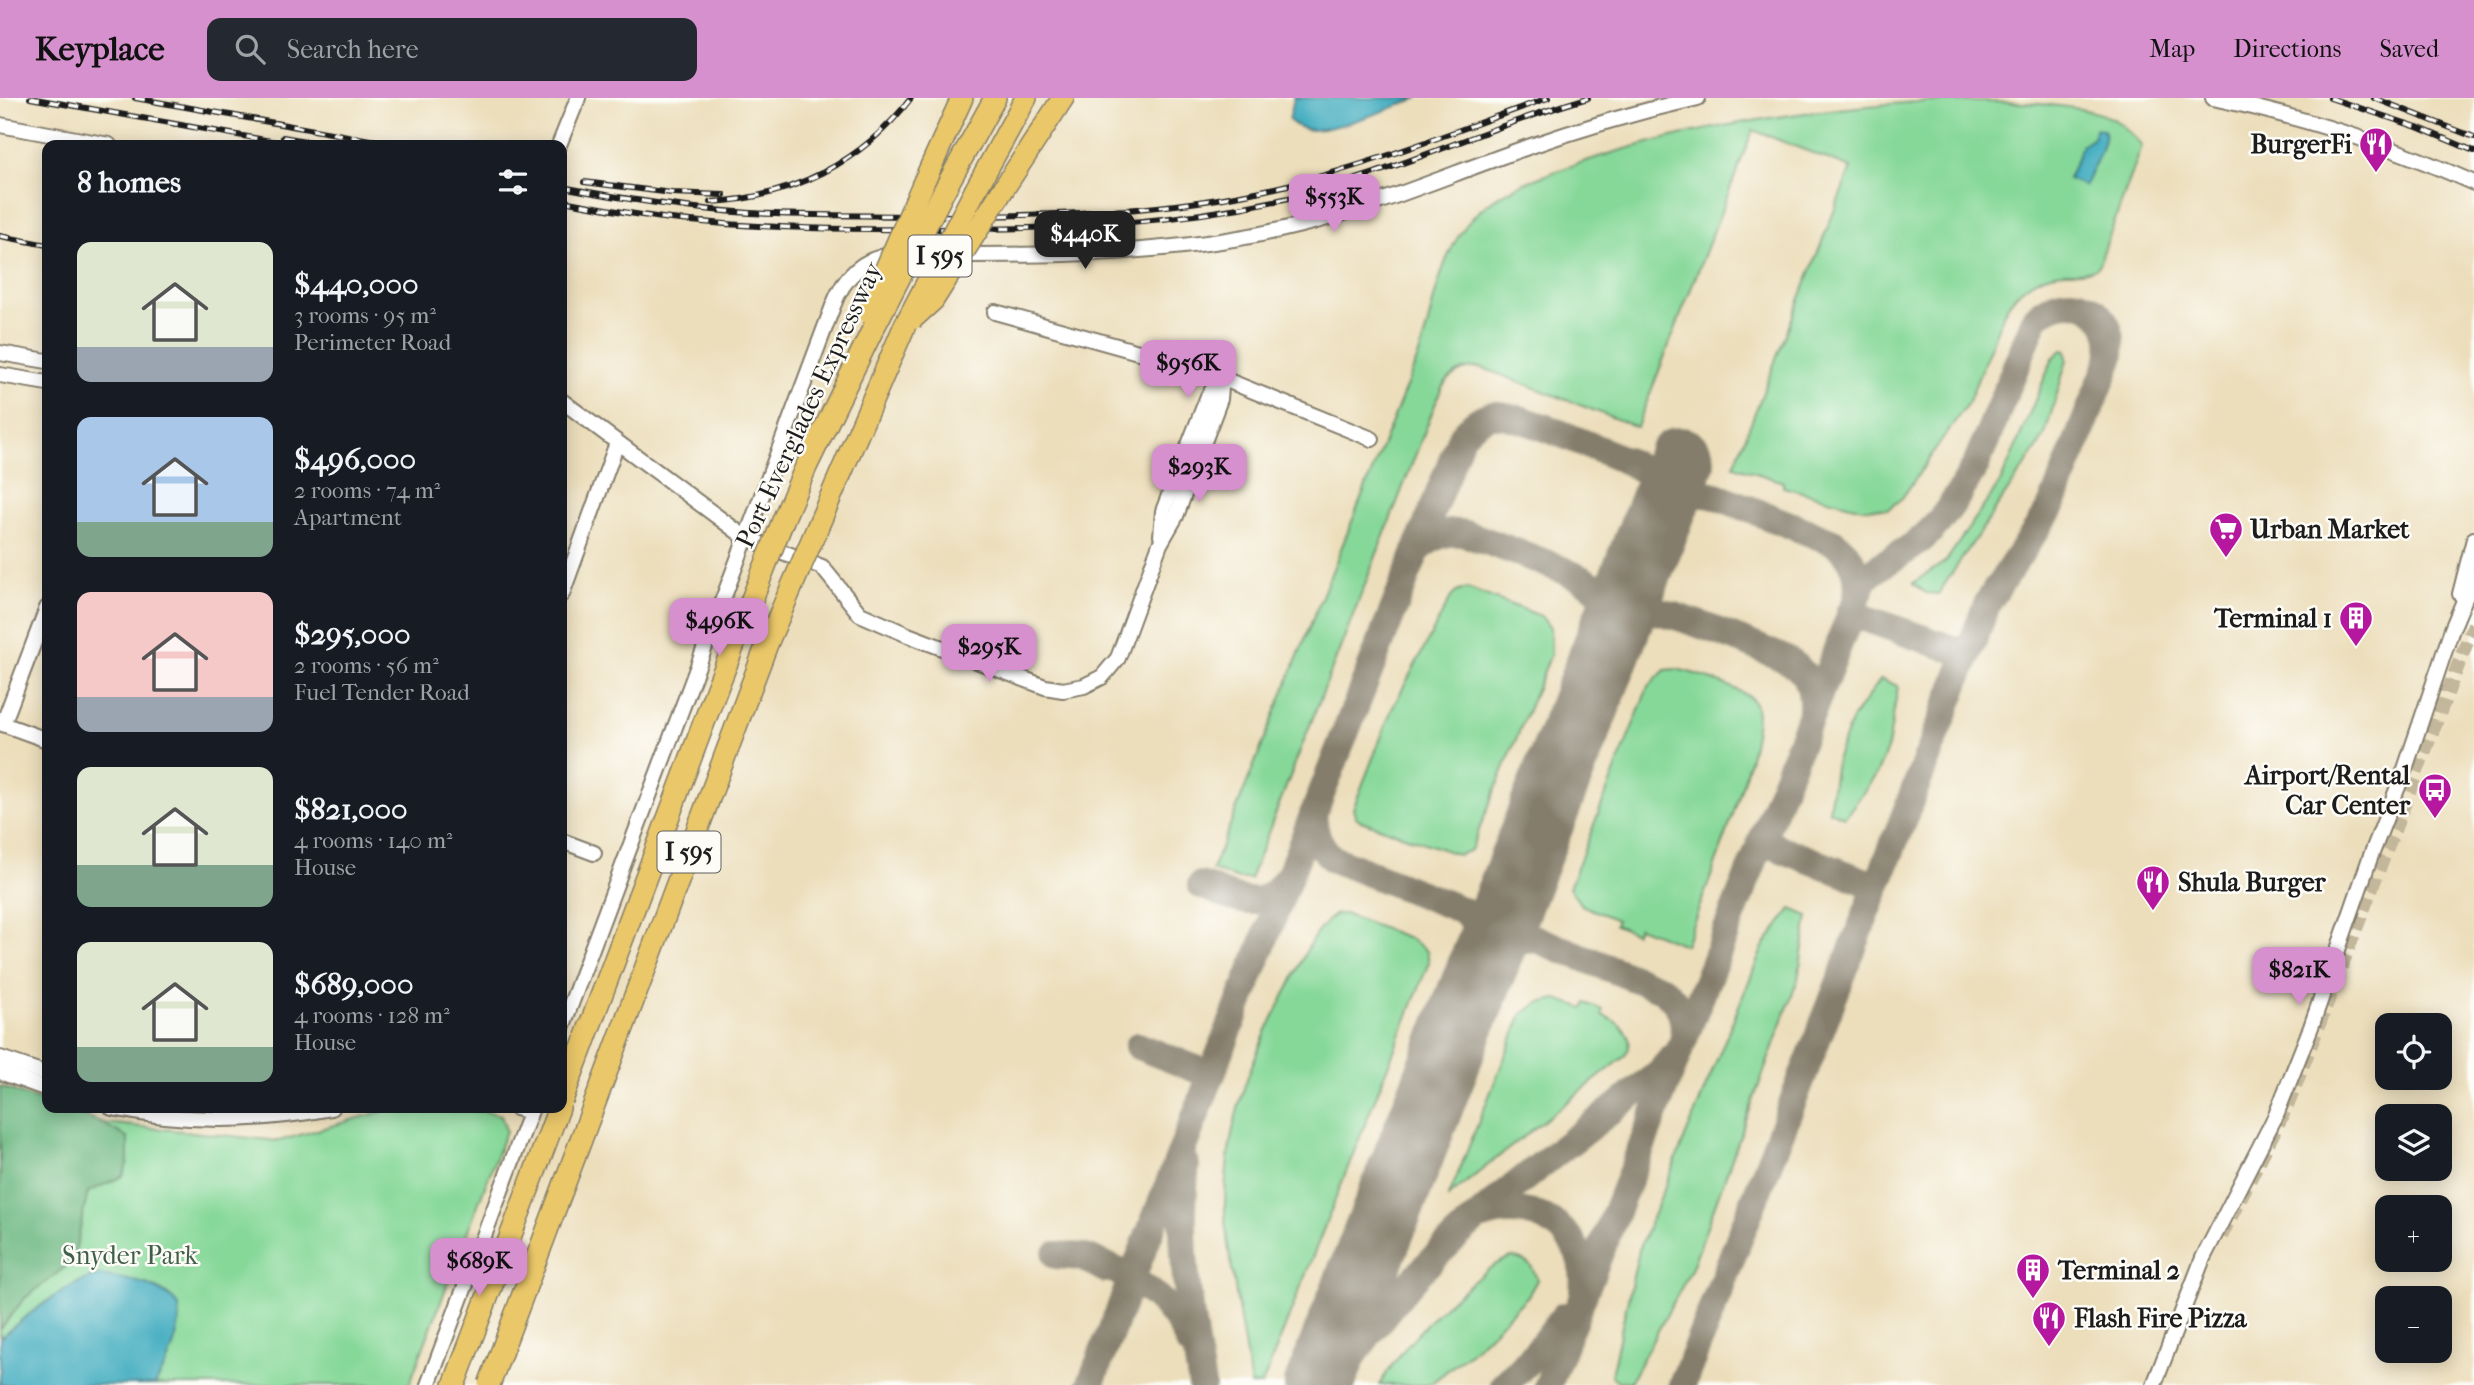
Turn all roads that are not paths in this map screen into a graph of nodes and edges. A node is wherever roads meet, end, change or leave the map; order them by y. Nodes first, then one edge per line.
1 (578, 98) edge
2 (962, 98) edge
3 (995, 98) edge
4 (1026, 98) edge
5 (1063, 98) edge
6 (1698, 98) edge
7 (2213, 98) edge
8 (0, 125) edge
9 (82, 140) edge
10 (561, 140) edge
11 (2474, 183) edge
12 (995, 312) dead end
13 (905, 325) junction
14 (0, 354) edge
15 (42, 360) edge
16 (0, 375) edge
17 (1222, 377) junction
18 (42, 382) edge
19 (567, 405) edge
20 (1372, 439) dead end
21 (617, 443) junction
22 (806, 467) junction
23 (746, 538) junction
24 (2474, 538) edge
25 (2474, 577) edge
26 (567, 580) edge
27 (42, 621) edge
28 (2452, 629) junction
29 (1, 724) edge
30 (42, 738) edge
31 (567, 843) edge
32 (594, 853) dead end
33 (567, 1015) edge
34 (0, 1058) edge
35 (0, 1072) edge
36 (42, 1072) edge
37 (42, 1087) edge
38 (567, 1087) edge
39 (147, 1113) edge
40 (286, 1113) edge
41 (530, 1113) edge
42 (557, 1113) edge
43 (428, 1385) edge
44 (454, 1385) edge
45 (489, 1385) edge
46 (2154, 1385) edge

1 - 10 street
2 - 22 highway, bridge
3 - 22 highway, Port Everglades Expressway / I 595, bridge
4 - 13 highway, Port Everglades Expressway / I 595, bridge
5 - 13 highway, bridge
6 - 23 street
7 - 11 street
8 - 9 street
12 - 17 street
13 - 45 highway, Port Everglades Expressway / I 595, bridge
14 - 15 street
16 - 18 street
17 - 20 street
17 - 23 street
19 - 21 street
21 - 23 street
21 - 26 street
22 - 38 highway, Port Everglades Expressway / I 595, bridge
23 - 33 street
24 - 28 street
25 - 28 street
27 - 29 street
28 - 46 street
29 - 30 street
31 - 32 street
34 - 36 street
35 - 37 street
39 - 40 street
41 - 43 street
42 - 44 highway

